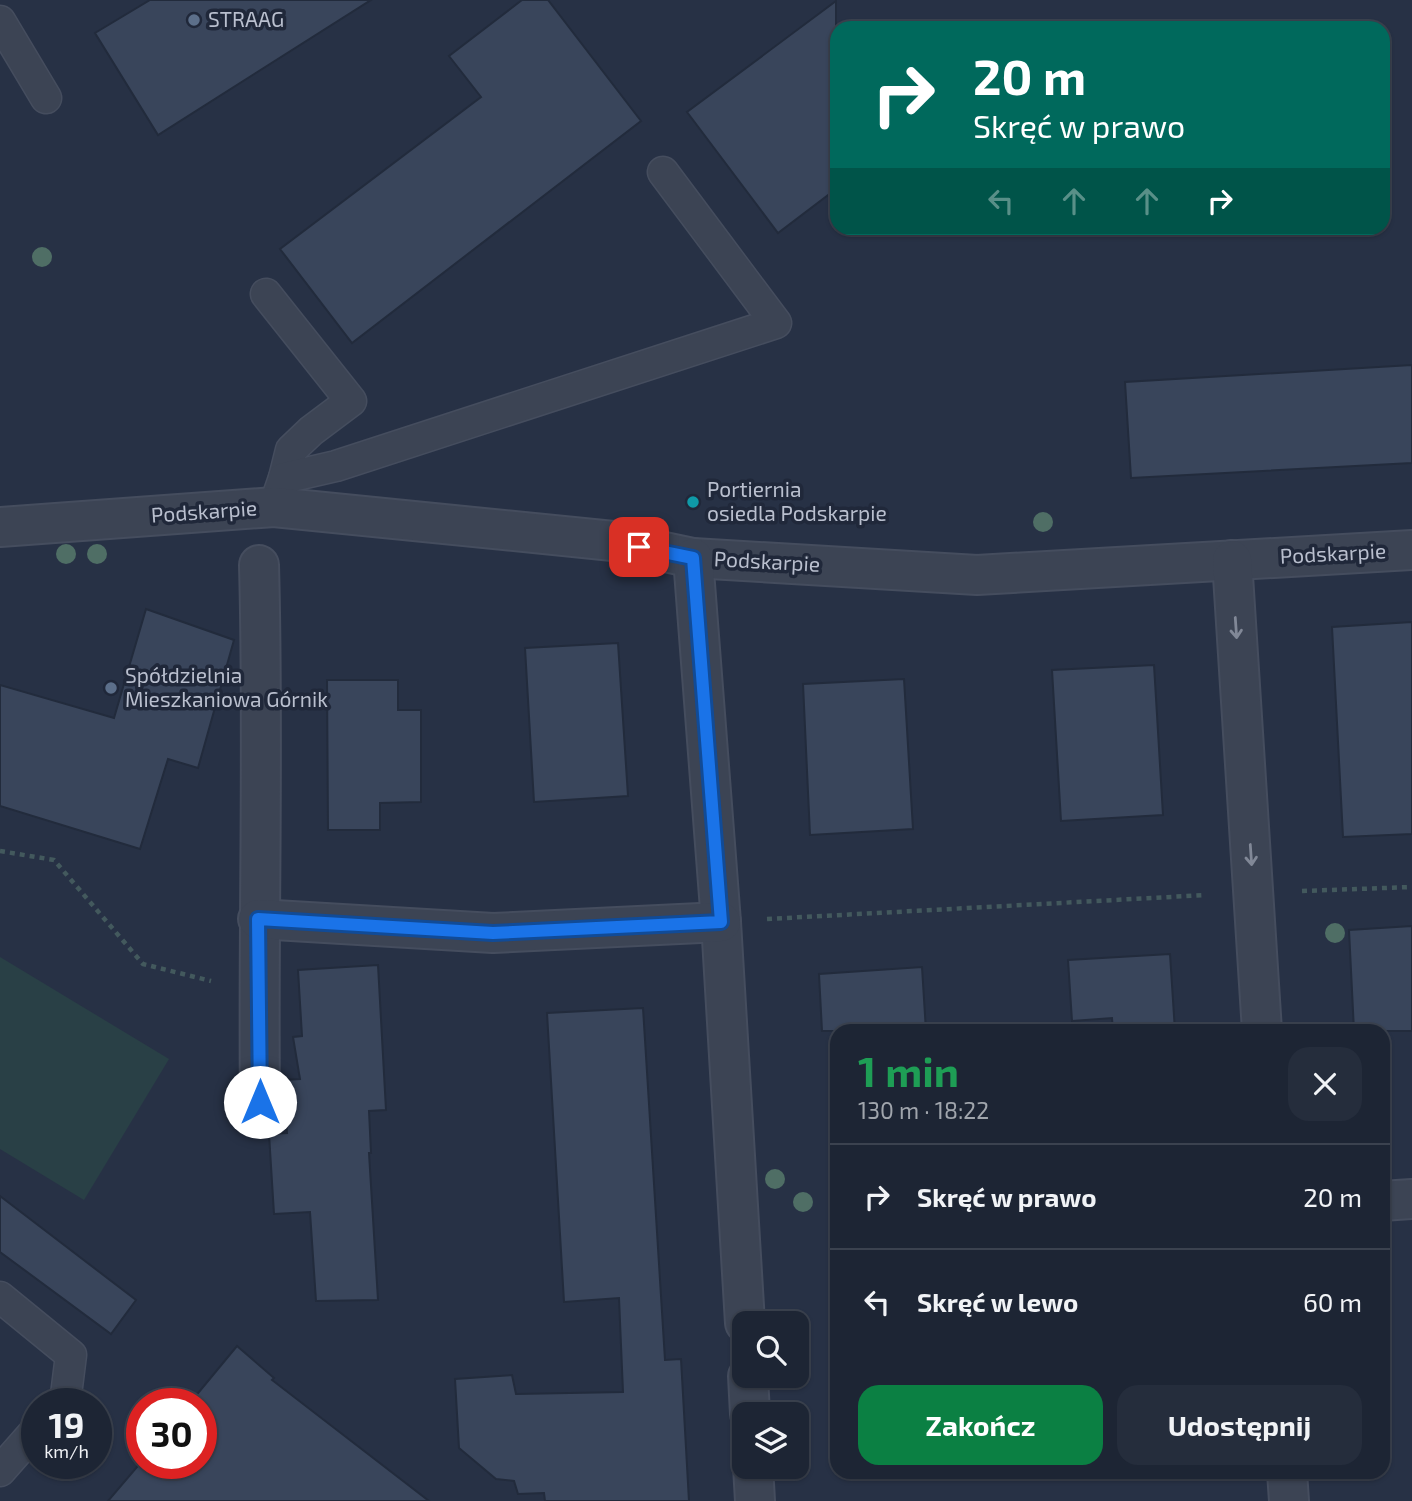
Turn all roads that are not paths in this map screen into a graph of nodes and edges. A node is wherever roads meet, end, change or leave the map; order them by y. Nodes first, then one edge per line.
1 (0, 21) edge
2 (46, 98) dead end
3 (663, 172) dead end
4 (266, 294) dead end
5 (279, 493) junction
6 (0, 527) edge
7 (1412, 550) edge
8 (693, 558) junction
9 (1232, 560) junction
10 (259, 565) dead end
11 (258, 919) junction
12 (721, 922) junction
13 (1262, 1024) edge
14 (260, 1102) dead end
15 (1412, 1199) edge
16 (1390, 1200) edge
17 (0, 1297) edge
18 (743, 1311) edge
19 (67, 1388) edge
20 (21, 1447) edge
21 (0, 1471) edge
22 (754, 1479) edge
23 (1287, 1479) edge
24 (755, 1501) edge
25 (1289, 1501) edge

1 - 2 lane
3 - 5 lane
4 - 5 lane
5 - 6 street, Podskarpie
5 - 8 street, Podskarpie
7 - 9 street, Podskarpie
8 - 9 street, Podskarpie
8 - 12 street
9 -> 13 street
10 - 11 street
11 - 12 street
11 - 14 street
12 - 18 street
15 - 16 street
17 - 19 lane
20 - 21 lane
22 - 24 street
23 - 25 street

